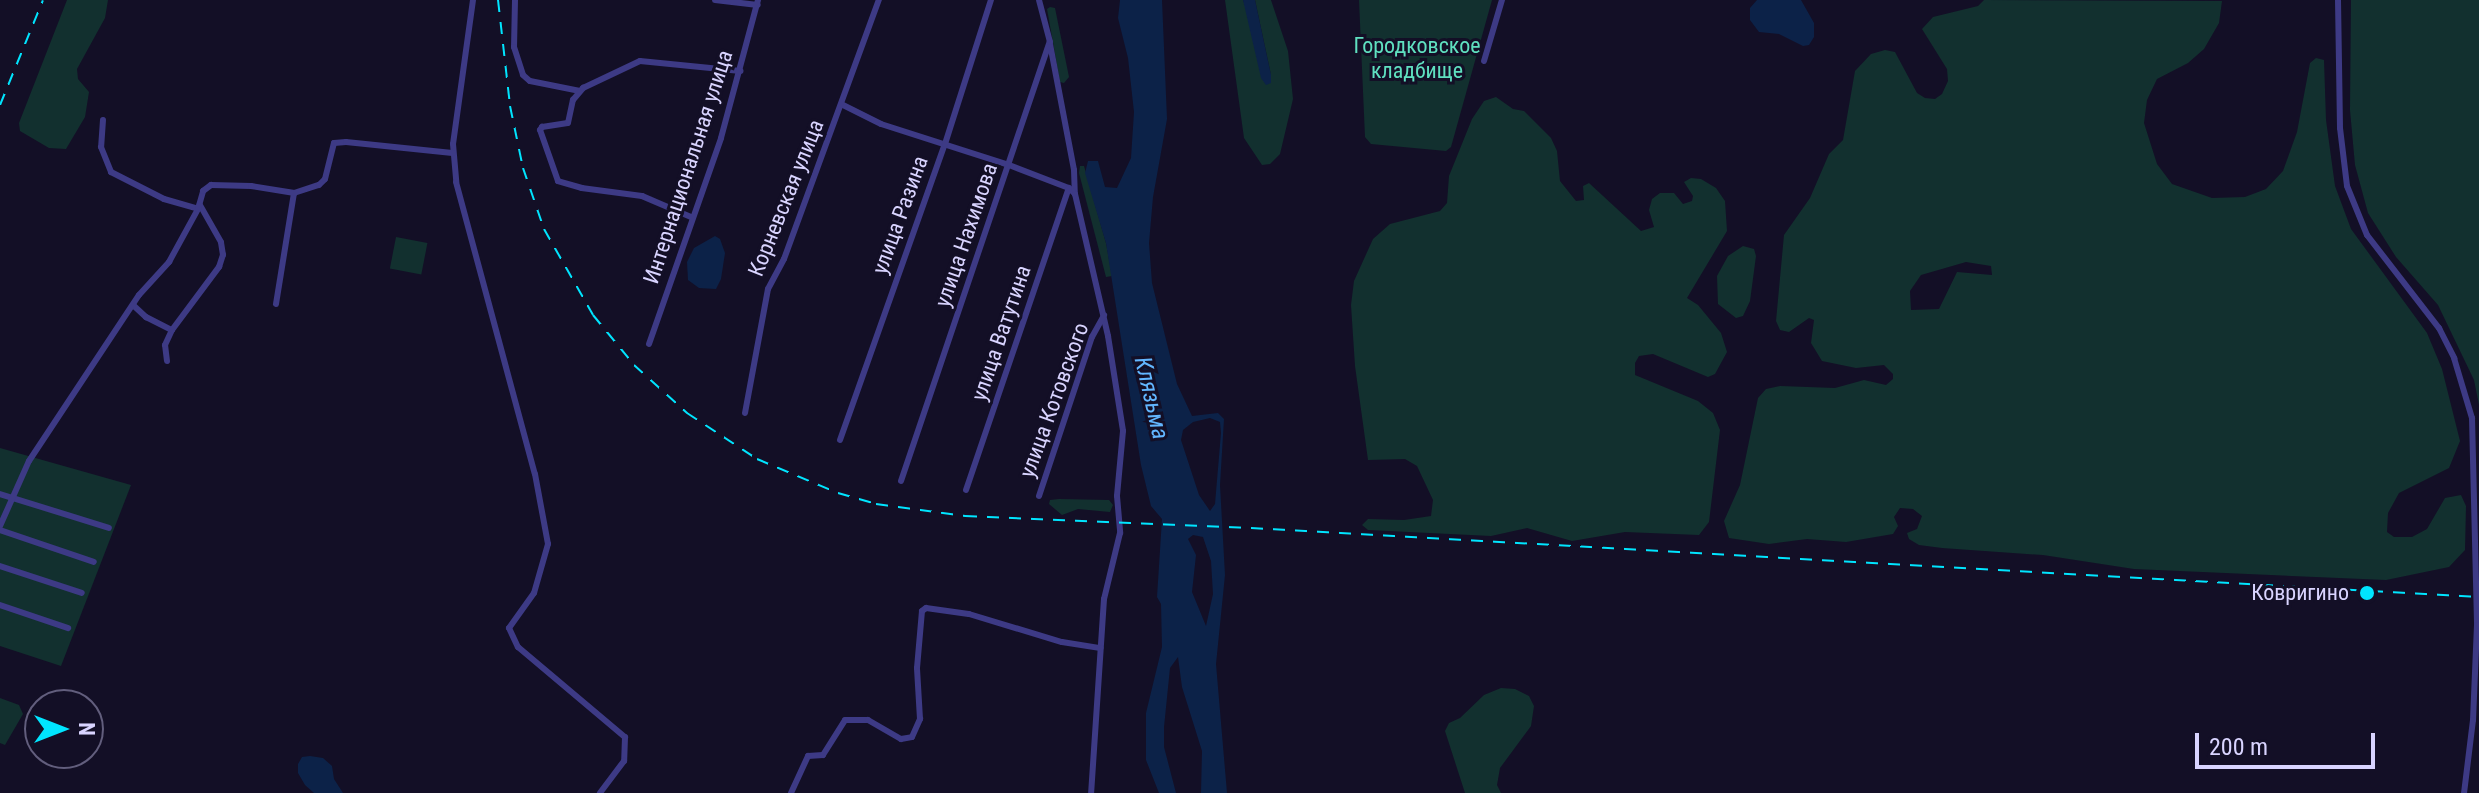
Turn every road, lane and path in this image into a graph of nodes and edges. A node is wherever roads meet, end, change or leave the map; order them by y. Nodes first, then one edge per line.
1 (473, 0) edge
2 (515, 0) edge
3 (715, 0) edge
4 (879, 0) edge
5 (991, 0) edge
6 (1039, 0) edge
7 (1502, 0) edge
8 (2338, 0) edge
9 (758, 2) edge
10 (1050, 42) junction
11 (1484, 61) dead end
12 (741, 71) junction
13 (580, 91) junction
14 (843, 105) junction
15 (103, 120) dead end
16 (945, 144) junction
17 (452, 153) junction
18 (1009, 165) junction
19 (1072, 191) junction
20 (294, 193) junction
21 (199, 207) junction
22 (691, 217) junction
23 (276, 304) dead end
24 (133, 305) junction
25 (1104, 315) junction
26 (172, 330) junction
27 (649, 344) dead end
28 (167, 361) dead end
29 (745, 413) dead end
30 (840, 440) dead end
31 (901, 481) dead end
32 (966, 490) dead end
33 (0, 494) edge
34 (1039, 496) dead end
35 (12, 498) junction
36 (0, 528) edge
37 (109, 528) dead end
38 (94, 562) dead end
39 (0, 566) edge
40 (82, 593) dead end
41 (0, 605) edge
42 (68, 628) dead end
43 (1101, 648) junction
44 (600, 793) edge
45 (791, 793) edge
46 (1091, 793) edge
47 (2464, 793) edge

1 - 17 street
2 - 13 street
3 - 9 street
4 - 14 street, Корневская улица
5 - 16 street, улица Разина
6 - 10 street
7 - 11 street
8 - 47 street
9 - 12 street, Интернациональная улица
10 - 18 street, улица Нахимова
10 - 19 street
12 - 13 street
12 - 22 street, Интернациональная улица
13 - 22 street
14 - 16 street
14 - 29 street, Корневская улица
15 - 21 street
16 - 18 street
16 - 30 street, улица Разина
17 - 20 street
17 - 44 street
18 - 19 street
18 - 31 street, улица Нахимова
19 - 25 street
19 - 32 street, улица Ватутина
20 - 21 street
20 - 23 street
21 - 24 street
21 - 26 street
22 - 27 street, Интернациональная улица
24 - 26 street
24 - 35 street
25 - 34 street, улица Котовского
25 - 43 street
26 - 28 street
33 - 35 street
35 - 36 street
35 - 37 street
36 - 38 street
39 - 40 street
41 - 42 street
43 - 45 street
43 - 46 street

